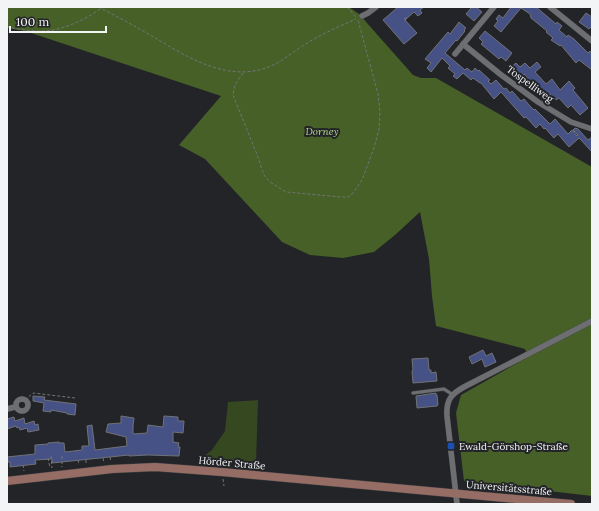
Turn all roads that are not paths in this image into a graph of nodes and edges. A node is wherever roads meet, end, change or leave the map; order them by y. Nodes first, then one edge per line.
1 (376, 7) edge
2 (494, 7) edge
3 (550, 7) edge
4 (360, 17) road end
5 (592, 41) edge
6 (463, 44) junction
7 (455, 54) dead end
8 (592, 129) edge
9 (592, 321) edge
10 (413, 393) dead end
11 (453, 395) junction
12 (15, 407) junction
13 (7, 409) edge
14 (7, 481) edge
15 (456, 494) junction
16 (457, 504) edge
17 (571, 504) edge

1 - 4 street
2 - 6 street
3 - 5 street
6 - 7 street
6 - 8 street, Tospelliweg
9 - 11 street
10 - 11 lane
11 - 15 street
12 - 12 street
12 - 13 street
14 - 15 main road, Hörder Straße
15 - 16 street, Universitätsstraße
15 - 17 main road, Universitätsstraße

